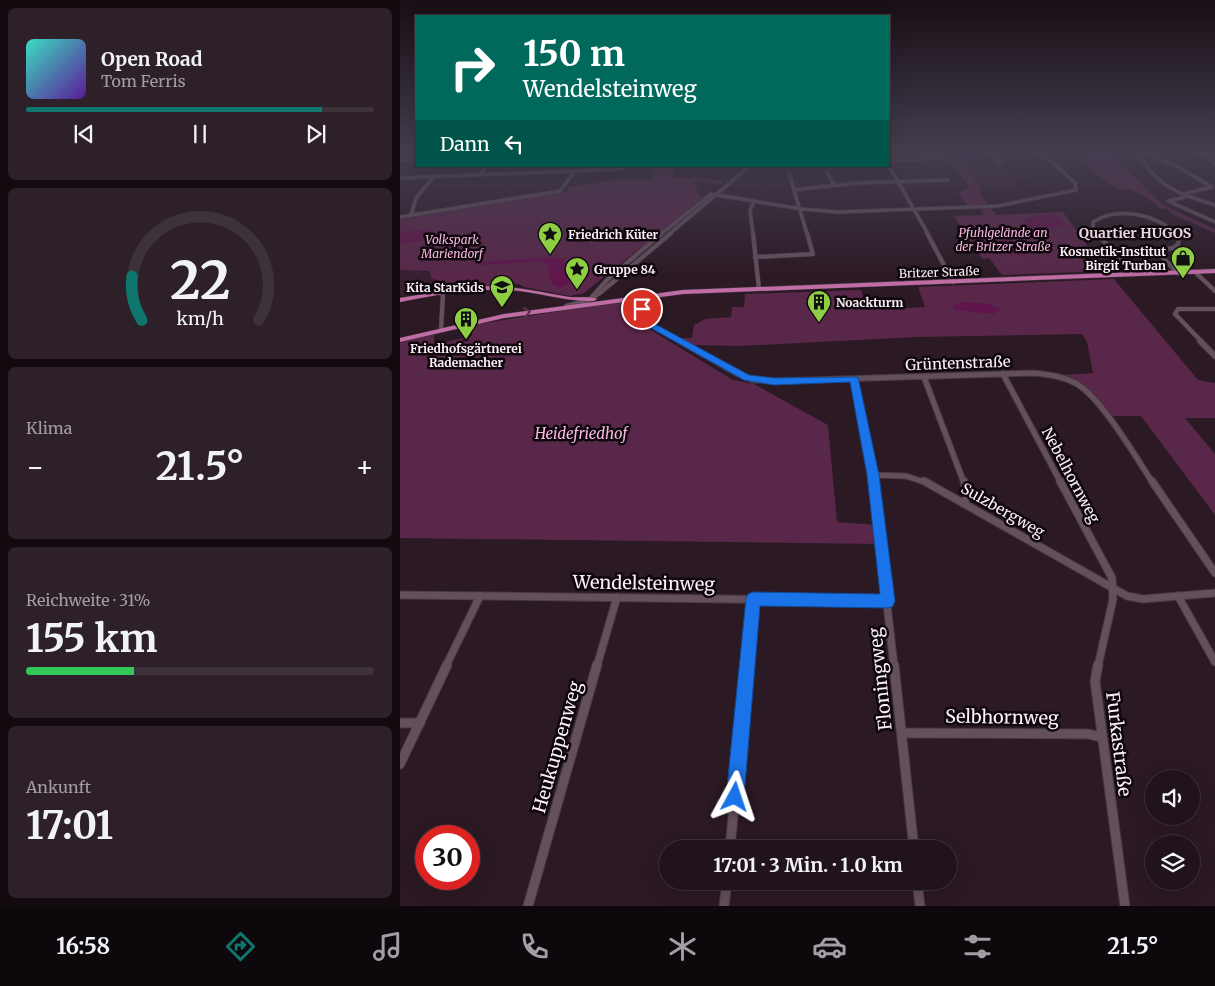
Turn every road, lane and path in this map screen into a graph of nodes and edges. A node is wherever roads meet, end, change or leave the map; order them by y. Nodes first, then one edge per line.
1 (420, 193) edge
2 (541, 193) edge
3 (795, 193) edge
4 (904, 193) edge
5 (1060, 193) edge
6 (1181, 193) edge
7 (1190, 193) edge
8 (713, 195) junction
9 (1184, 195) junction
10 (754, 201) junction
11 (1215, 205) edge
12 (800, 209) junction
13 (913, 209) junction
14 (411, 215) junction
15 (400, 217) edge
16 (1215, 222) edge
17 (756, 257) junction
18 (630, 261) junction
19 (636, 262) junction
20 (1215, 271) edge
21 (1195, 272) junction
22 (1178, 273) junction
23 (1135, 274) junction
24 (953, 282) junction
25 (759, 289) junction
26 (1215, 291) edge
27 (443, 294) junction
28 (642, 296) junction
29 (560, 298) junction
30 (400, 300) edge
31 (589, 300) junction
32 (600, 303) junction
33 (566, 306) junction
34 (550, 309) junction
35 (1215, 309) edge
36 (441, 329) junction
37 (400, 340) edge
38 (1215, 356) edge
39 (1003, 374) junction
40 (924, 377) junction
41 (854, 379) junction
42 (873, 475) junction
43 (963, 503) junction
44 (1215, 573) edge
45 (1113, 588) junction
46 (1215, 593) edge
47 (400, 594) edge
48 (480, 596) junction
49 (1178, 596) junction
50 (617, 598) junction
51 (753, 599) junction
52 (888, 601) junction
53 (1215, 662) edge
54 (400, 723) edge
55 (420, 723) junction
56 (902, 733) junction
57 (1101, 737) junction
58 (400, 764) edge
59 (731, 840) edge
60 (913, 840) edge
61 (726, 890) edge
62 (918, 890) edge
63 (528, 906) edge
64 (724, 906) edge
65 (920, 906) edge
66 (1125, 906) edge

1 - 14 street
2 - 14 street
3 - 12 street
4 - 13 street
5 - 13 street
6 - 9 street
7 - 9 street
8 - 10 street
8 - 18 street
8 - 19 street
9 - 11 street
9 - 16 street
10 - 12 street
10 - 17 street
12 - 13 street
12 - 17 street
13 - 24 street
14 - 15 street
17 - 25 street
18 - 19 street
18 - 31 street
19 - 31 street
20 - 21 main road, Britzer Straße
21 - 22 main road, Britzer Straße
21 - 26 street
22 - 23 main road, Britzer Straße
22 - 23 street
23 - 24 main road, Britzer Straße
24 - 25 main road, Britzer Straße
25 - 28 main road, Britzer Straße
27 - 29 main road, Britzer Straße
27 - 30 main road, Britzer Straße
27 - 36 street
28 - 31 main road, Britzer Straße
28 - 32 main road, Britzer Straße
28 - 41 street, Grüntenstraße
29 - 31 main road, Britzer Straße
29 - 34 main road
31 - 32 street, Britzer Straße
31 - 33 street
32 - 33 main road, Britzer Straße
33 - 34 main road, Britzer Straße
36 -> 34 main road, Britzer Straße
35 - 38 street
36 - 37 main road, Britzer Straße
39 - 40 street, Grüntenstraße
39 - 44 street, Grüntenstraße
39 - 45 street, Nebelhornweg
40 - 41 street, Grüntenstraße
40 - 43 street
41 - 42 street, Floningweg
42 - 43 street, Sulzbergweg
42 - 52 street, Floningweg
43 - 45 street, Sulzbergweg
45 - 49 street, Sulzbergweg
45 - 57 street, Furkastraße
46 - 49 street, Sulzbergweg
47 - 48 street, Wendelsteinweg
48 - 50 street, Wendelsteinweg
48 - 55 street
49 - 53 street
50 - 51 street, Wendelsteinweg
50 - 63 street, Heukuppenweg
51 - 52 street, Wendelsteinweg
51 - 59 street
52 - 56 street, Floningweg
54 - 55 street
55 - 58 street
56 - 57 street, Selbhornweg
56 - 60 street, Floningweg
57 - 66 street, Furkastraße
61 - 64 street
62 - 65 street

